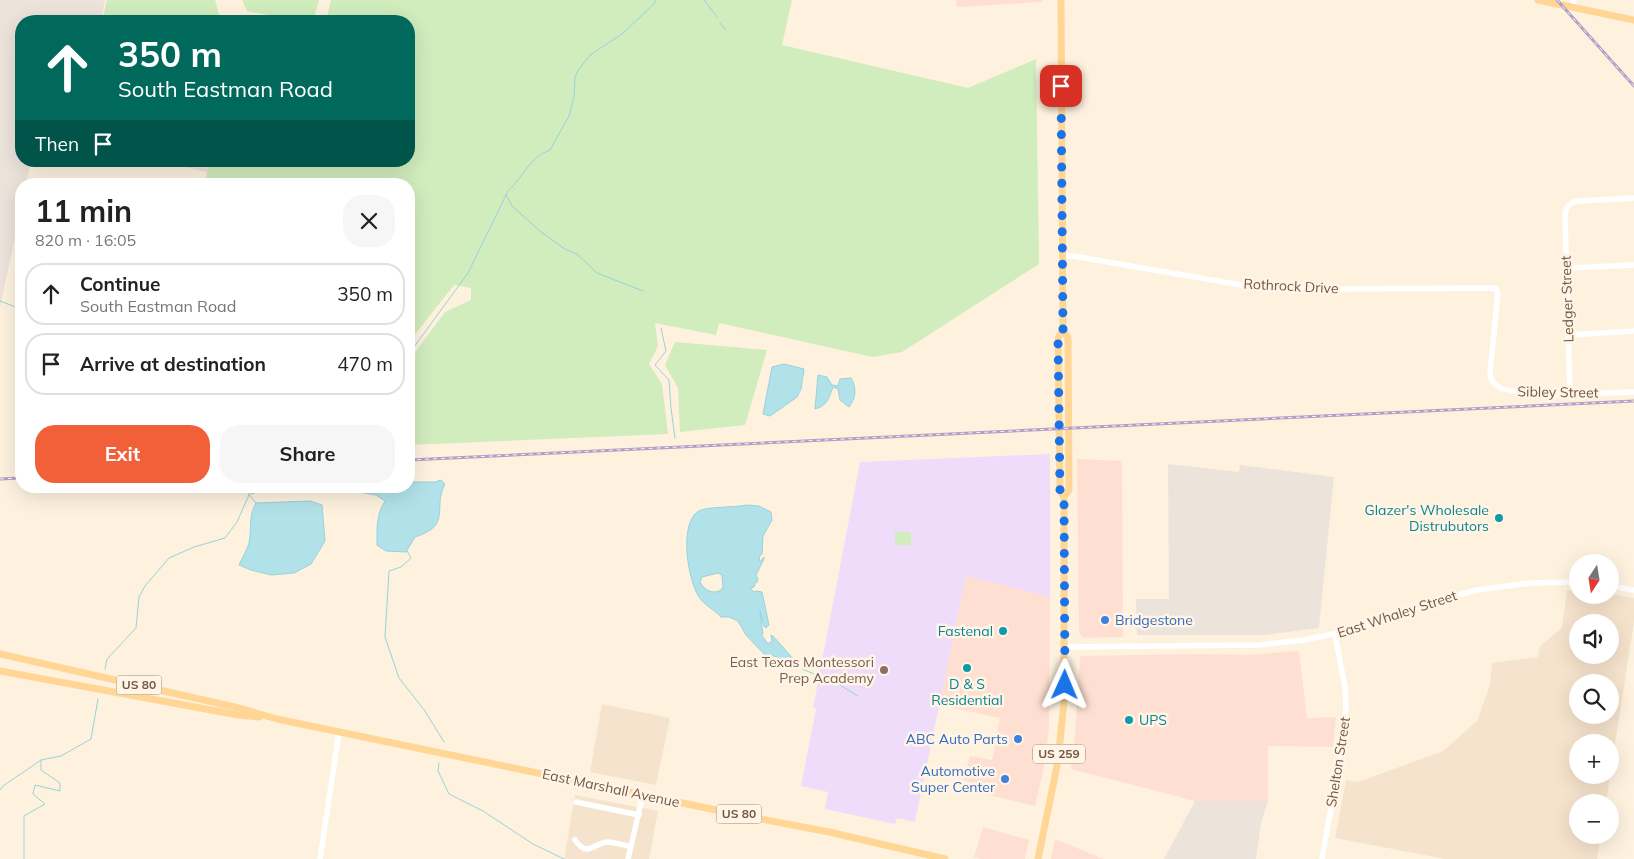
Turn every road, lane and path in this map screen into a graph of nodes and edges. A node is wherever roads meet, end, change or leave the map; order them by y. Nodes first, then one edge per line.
1 (1061, 0) edge
2 (1538, 0) edge
3 (1574, 4) edge
4 (1634, 20) edge
5 (1634, 198) edge
6 (1062, 256) junction
7 (1634, 265) edge
8 (1567, 268) junction
9 (1492, 288) joint
10 (1063, 329) junction
11 (1634, 332) edge
12 (1568, 335) junction
13 (1634, 392) edge
14 (1570, 394) junction
15 (1064, 497) junction
16 (1569, 582) edge
17 (1619, 588) edge
18 (1634, 590) edge
19 (1335, 635) junction
20 (1065, 647) junction
21 (0, 654) edge
22 (0, 671) edge
23 (277, 719) junction
24 (339, 732) junction
25 (643, 794) junction
26 (576, 802) dead end
27 (638, 815) junction
28 (575, 840) dead end
29 (631, 847) junction
30 (320, 859) edge
31 (628, 859) edge
32 (945, 859) edge
33 (1038, 859) edge
34 (1322, 859) edge

1 - 6 main road, US 259
2 - 3 main road
3 - 4 main road
5 - 8 street, Ledger Street
6 - 9 street, Rothrock Drive
6 - 10 main road, US 259
7 - 8 street
8 - 12 street, Ledger Street
9 - 14 street, Sibley Street
10 - 15 main road, US 259
10 - 15 main road, US 259
11 - 12 street
12 - 14 street, Ledger Street
13 - 14 street, Sibley Street
15 - 20 main road, US 259
16 - 19 street, East Whaley Street
17 - 18 street
19 - 20 street, East Whaley Street
19 - 34 street, Shelton Street
20 - 33 main road, US 259
21 - 23 main road, East Marshall Avenue / US 80
22 - 23 main road, East Marshall Avenue / US 80
23 - 24 main road, East Marshall Avenue / US 80
24 - 25 main road, East Marshall Avenue / US 80
24 - 30 street
25 - 27 street
25 - 32 main road, East Marshall Avenue / US 80
26 - 27 street
27 - 29 street
28 - 29 street
29 - 31 street

